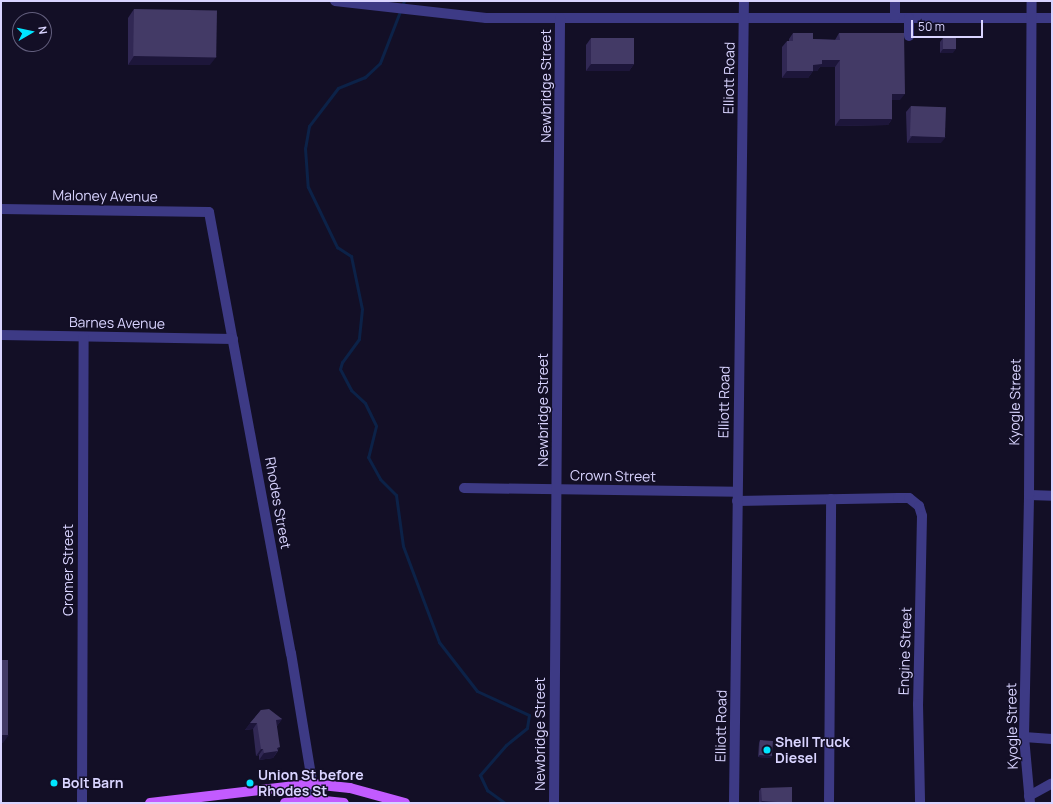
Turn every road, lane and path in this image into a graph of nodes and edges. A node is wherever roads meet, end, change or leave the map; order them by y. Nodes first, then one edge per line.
1 (335, 1) edge
2 (744, 1) edge
3 (895, 1) edge
4 (1032, 1) edge
5 (744, 17) junction
6 (895, 17) junction
7 (560, 18) junction
8 (909, 18) junction
9 (1032, 18) junction
10 (1052, 18) edge
11 (909, 36) dead end
12 (1, 209) edge
13 (209, 212) joint
14 (1, 335) edge
15 (84, 336) junction
16 (233, 339) junction
17 (464, 488) dead end
18 (556, 489) junction
19 (1029, 495) junction
20 (1052, 496) edge
21 (737, 497) junction
22 (831, 499) junction
23 (916, 502) joint
24 (1024, 737) junction
25 (1052, 739) edge
26 (1052, 783) edge
27 (312, 784) junction
28 (314, 800) junction
29 (1029, 800) edge
30 (82, 803) edge
31 (150, 803) edge
32 (285, 803) edge
33 (344, 803) edge
34 (405, 803) edge
35 (554, 803) edge
36 (734, 803) edge
37 (829, 803) edge
38 (920, 803) edge

1 - 7 street
2 - 5 street, Elliott Road
3 - 6 street
4 - 9 street, Kyogle Street
5 - 6 street
5 - 7 street
5 - 21 street, Elliott Road
6 - 8 street
7 - 18 street, Newbridge Street
8 - 9 street
8 - 11 street
9 - 10 street
9 - 19 street, Kyogle Street
12 - 13 street, Maloney Avenue
13 - 16 street, Rhodes Street
14 - 15 street, Barnes Avenue
15 - 16 street, Barnes Avenue
15 - 30 street, Cromer Street
16 - 27 street, Rhodes Street
17 - 18 street, Crown Street
18 - 21 street, Crown Street
18 - 35 street, Newbridge Street
19 - 20 street
19 - 24 street, Kyogle Street
21 - 22 street, Crown Street
21 - 36 street, Elliott Road
22 - 23 street, Crown Street
22 - 37 street
23 - 38 street, Engine Street
24 - 25 street
24 - 29 street, Kyogle Street
26 - 29 street
27 - 28 street, Rhodes Street
27 - 31 main road
27 - 34 main road
28 - 32 main road
28 - 33 main road

